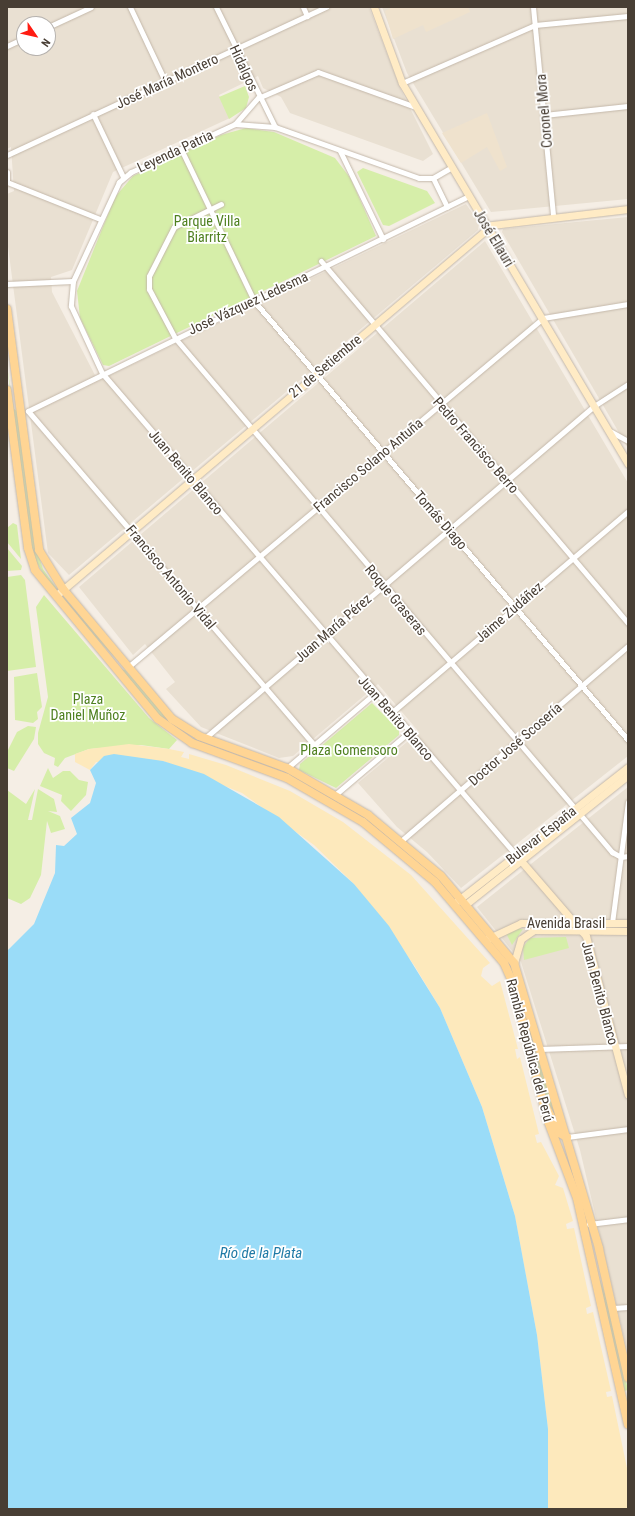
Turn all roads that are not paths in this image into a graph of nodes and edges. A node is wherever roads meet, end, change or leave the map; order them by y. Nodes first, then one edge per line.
1 (91, 7) edge
2 (130, 7) edge
3 (216, 7) edge
4 (303, 7) edge
5 (326, 7) edge
6 (374, 7) edge
7 (534, 7) edge
8 (307, 16) junction
9 (628, 16) edge
10 (56, 23) edge
11 (535, 25) junction
12 (236, 49) junction
13 (166, 81) junction
14 (402, 84) junction
15 (258, 98) junction
16 (628, 106) edge
17 (416, 107) junction
18 (94, 114) junction
19 (544, 115) junction
20 (235, 124) junction
21 (275, 127) junction
22 (180, 149) junction
23 (340, 151) junction
24 (7, 155) edge
25 (452, 167) junction
26 (7, 172) edge
27 (123, 178) junction
28 (433, 178) junction
29 (7, 182) edge
30 (469, 196) junction
31 (221, 204) dead end
32 (447, 207) junction
33 (628, 209) edge
34 (209, 210) junction
35 (553, 216) junction
36 (100, 219) junction
37 (488, 228) junction
38 (383, 239) junction
39 (321, 261) dead end
40 (324, 268) junction
41 (73, 281) junction
42 (7, 284) edge
43 (254, 301) junction
44 (628, 304) edge
45 (7, 309) edge
46 (542, 318) junction
47 (373, 326) junction
48 (175, 338) junction
49 (7, 353) edge
50 (102, 373) junction
51 (316, 374) junction
52 (628, 384) edge
53 (7, 390) edge
54 (440, 404) junction
55 (594, 406) junction
56 (24, 410) junction
57 (252, 429) junction
58 (608, 430) junction
59 (628, 441) edge
60 (383, 452) junction
61 (628, 464) edge
62 (192, 479) junction
63 (507, 481) junction
64 (318, 507) junction
65 (628, 511) edge
66 (449, 529) junction
67 (132, 530) junction
68 (258, 557) junction
69 (572, 558) junction
70 (383, 585) junction
71 (63, 590) junction
72 (55, 597) junction
73 (515, 607) junction
74 (198, 608) junction
75 (74, 620) junction
76 (628, 623) edge
77 (325, 635) junction
78 (628, 646) edge
79 (450, 663) junction
80 (128, 667) junction
81 (582, 686) junction
82 (264, 687) junction
83 (374, 694) junction
84 (391, 713) junction
85 (408, 733) junction
86 (205, 738) junction
87 (628, 740) edge
88 (518, 741) junction
89 (314, 745) junction
90 (628, 767) edge
91 (287, 768) junction
92 (628, 776) edge
93 (459, 791) junction
94 (336, 794) junction
95 (628, 802) edge
96 (578, 811) junction
97 (401, 841) junction
98 (628, 856) edge
99 (621, 857) junction
100 (518, 858) junction
101 (463, 901) junction
102 (454, 904) junction
103 (574, 922) junction
104 (612, 923) junction
105 (628, 923) edge
106 (582, 930) junction
107 (628, 931) edge
108 (489, 937) junction
109 (514, 963) junction
110 (615, 1046) junction
111 (628, 1046) edge
112 (539, 1050) junction
113 (628, 1095) edge
114 (543, 1103) junction
115 (628, 1129) edge
116 (567, 1136) junction
117 (628, 1219) edge
118 (588, 1224) junction
119 (590, 1253) junction
120 (628, 1307) edge
121 (613, 1308) junction
122 (628, 1378) edge
123 (628, 1424) edge

1 - 10 street
2 - 13 street
3 - 12 street, Hidalgos
4 - 8 street
5 - 8 street, José María Montero
6 - 14 street, José Ellauri
7 - 11 street, Coronel Mora
8 - 12 street, José María Montero
9 - 11 street
11 - 14 street
11 - 19 street, Coronel Mora
12 - 13 street, José María Montero
12 - 15 street, Hidalgos
13 - 18 street, José María Montero
14 - 17 street, José Ellauri
15 - 17 street
15 - 20 street
15 - 21 street, Hidalgos
16 - 19 street
17 - 25 street, José Ellauri
18 - 24 street, José María Montero
18 - 27 street
19 - 35 street, Coronel Mora
20 - 21 street, Leyenda Patria
20 - 22 street, Leyenda Patria
21 - 23 street, Leyenda Patria
22 - 27 street, Leyenda Patria
22 - 34 street, Tomás Diago
23 - 28 street, Leyenda Patria
23 - 38 street
25 - 28 street
25 - 30 street, José Ellauri
26 - 29 street
27 - 36 street, Leyenda Patria
28 - 32 street
29 - 36 street
30 - 32 street, José Vázquez Ledesma
30 - 37 street, José Ellauri
31 - 34 street, Roque Graseras
32 - 38 street, José Vázquez Ledesma
33 - 35 street, 21 de Setiembre
34 - 43 street, Tomás Diago
34 - 48 street, Roque Graseras
35 - 37 street, 21 de Setiembre
36 - 41 street, Leyenda Patria
37 - 46 street, José Ellauri
37 - 47 street, 21 de Setiembre
38 - 40 street, José Vázquez Ledesma
39 - 40 street, Pedro Francisco Berro
40 - 43 street, José Vázquez Ledesma
40 - 47 street, Pedro Francisco Berro
41 - 42 street
41 - 50 street, Leyenda Patria
43 - 48 street, José Vázquez Ledesma
43 - 51 street, Tomás Diago
44 - 46 street
45 - 56 main road, Rambla República del Perú
46 - 54 street, Francisco Solano Antuña
46 - 55 street, José Ellauri
47 - 51 street, 21 de Setiembre
47 - 54 street, Pedro Francisco Berro
48 - 50 street, José Vázquez Ledesma
48 - 57 street, Roque Graseras
49 - 56 main road
50 - 56 street, José Vázquez Ledesma
50 - 62 street, Juan Benito Blanco
51 - 57 street, 21 de Setiembre
51 - 60 street, Tomás Diago
52 - 55 street, Juan María Pérez
53 - 72 main road, Rambla República del Perú
54 - 60 street, Francisco Solano Antuña
54 - 63 street, Pedro Francisco Berro
55 - 58 street, José Ellauri
55 - 63 street, Juan María Pérez
56 - 67 street, Francisco Antonio Vidal
56 - 71 main road, Rambla República del Perú
57 - 62 street, 21 de Setiembre
57 - 64 street, Roque Graseras
58 - 59 street
58 - 61 street, José Ellauri
60 - 64 street, Francisco Solano Antuña
60 - 66 street, Tomás Diago
62 - 67 street, 21 de Setiembre
62 - 68 street, Juan Benito Blanco
63 - 66 street, Juan María Pérez
63 - 69 street, Pedro Francisco Berro
64 - 68 street, Francisco Solano Antuña
64 - 70 street, Roque Graseras
65 - 69 street, Jaime Zudáñez
66 - 70 street, Juan María Pérez
66 - 73 street, Tomás Diago
67 - 71 street, 21 de Setiembre
67 - 74 street, Francisco Antonio Vidal
68 - 74 street, Francisco Solano Antuña
68 - 77 street, Juan Benito Blanco
69 - 73 street, Jaime Zudáñez
69 - 76 street, Pedro Francisco Berro
70 - 77 street, Juan María Pérez
70 - 79 street, Roque Graseras
71 - 72 street, 21 de Setiembre
71 - 80 main road, Rambla República del Perú
72 - 75 main road, Rambla República del Perú
73 - 79 street, Jaime Zudáñez
73 - 81 street, Tomás Diago
74 - 80 street, Francisco Solano Antuña
74 - 82 street, Francisco Antonio Vidal
75 - 80 main road
75 - 102 main road, Rambla República del Perú
77 - 82 street, Juan María Pérez
77 - 83 street, Juan Benito Blanco
78 - 81 street, Doctor José Scosería
79 - 84 street, Jaime Zudáñez
79 - 88 street, Roque Graseras
80 - 86 main road, Rambla República del Perú
81 - 87 street, Tomás Diago
81 - 88 street, Doctor José Scosería
82 - 86 street, Juan María Pérez
82 - 89 street, Francisco Antonio Vidal
83 - 84 street, Juan Benito Blanco
83 - 89 street
84 - 85 street, Juan Benito Blanco
85 - 93 street, Juan Benito Blanco
85 - 94 street
86 - 91 main road, Rambla República del Perú
88 - 93 street, Doctor José Scosería
88 - 96 street, Roque Graseras
89 - 91 street
90 - 96 street, Bulevar España
91 - 94 main road, Rambla República del Perú
92 - 96 street, Bulevar España
93 - 97 street, Doctor José Scosería
93 - 100 street, Juan Benito Blanco
94 - 97 main road, Rambla República del Perú
95 - 99 street
96 - 99 street, Roque Graseras
96 - 100 street, Bulevar España
97 - 101 main road, Rambla República del Perú
98 - 99 street
99 - 104 street
100 - 101 street, Bulevar España
100 - 103 street, Juan Benito Blanco
101 - 102 street, Bulevar España
101 - 108 main road, Rambla República del Perú
102 - 108 main road, Rambla República del Perú
103 - 104 street, Avenida Brasil
103 - 106 street, Juan Benito Blanco
103 - 108 street, Avenida Brasil
104 - 105 street, Avenida Brasil
106 - 107 street, Avenida Brasil
106 - 109 street, Avenida Brasil
106 - 110 street, Juan Benito Blanco
108 - 109 main road, Rambla República del Perú
108 - 114 main road, Rambla República del Perú
109 - 112 main road, Rambla República del Perú
110 - 111 street
110 - 112 street
110 - 113 street, Juan Benito Blanco
112 - 116 main road, Rambla República del Perú
114 - 116 main road
114 - 118 main road, Rambla República del Perú
115 - 116 street
116 - 118 main road, Rambla República del Perú
117 - 118 street
118 - 119 main road, Rambla República del Perú
118 - 121 main road, Rambla República del Perú
119 - 121 main road
119 - 123 main road, Rambla República del Perú
120 - 121 street
121 - 122 main road, Rambla República del Perú

